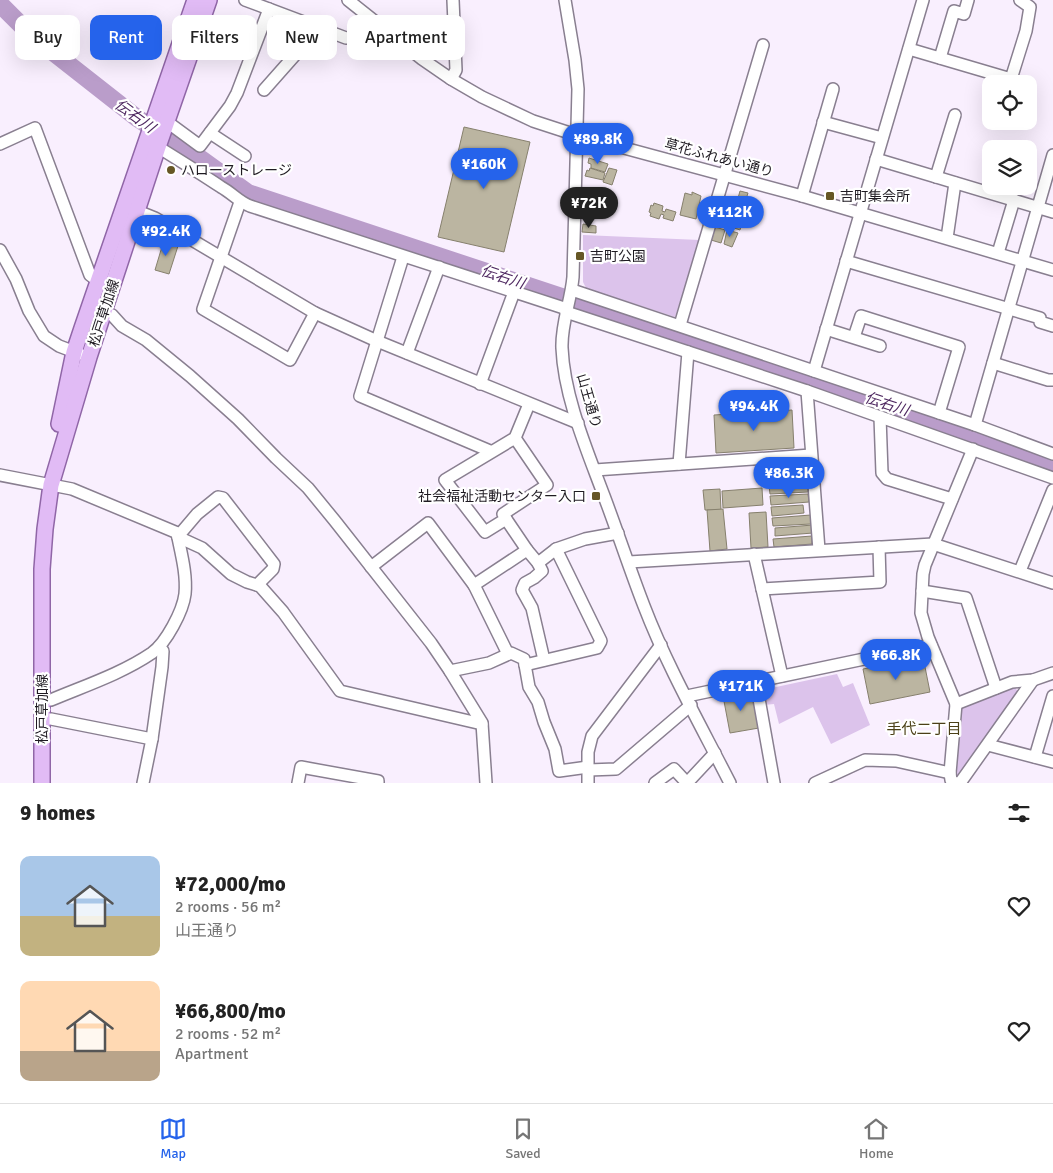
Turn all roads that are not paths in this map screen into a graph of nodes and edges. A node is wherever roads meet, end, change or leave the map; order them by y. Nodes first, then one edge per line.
1 (195, 0) edge
2 (209, 0) edge
3 (245, 0) edge
4 (348, 0) edge
5 (452, 0) edge
6 (565, 0) edge
7 (923, 0) edge
8 (968, 0) edge
9 (1020, 0) edge
10 (272, 7) edge
11 (289, 15) edge
12 (367, 15) edge
13 (453, 15) edge
14 (763, 45) dead end
15 (909, 49) junction
16 (940, 58) junction
17 (291, 60) edge
18 (425, 60) edge
19 (456, 60) edge
20 (451, 79) junction
21 (832, 89) dead end
22 (264, 90) dead end
23 (954, 115) dead end
24 (162, 118) junction
25 (823, 122) junction
26 (210, 133) junction
27 (576, 135) junction
28 (882, 138) junction
29 (0, 144) edge
30 (152, 144) junction
31 (1053, 155) edge
32 (245, 156) dead end
33 (876, 159) junction
34 (725, 175) junction
35 (936, 177) junction
36 (955, 183) junction
37 (802, 196) junction
38 (1014, 200) junction
39 (240, 202) junction
40 (1039, 207) junction
41 (131, 208) junction
42 (1053, 212) edge
43 (860, 213) junction
44 (947, 238) junction
45 (0, 250) edge
46 (998, 253) junction
47 (403, 257) junction
48 (221, 258) junction
49 (846, 261) junction
50 (1023, 261) junction
51 (439, 267) junction
52 (1053, 270) edge
53 (98, 281) junction
54 (514, 292) junction
55 (572, 292) junction
56 (567, 309) junction
57 (1009, 309) junction
58 (104, 312) junction
59 (315, 313) junction
60 (680, 325) junction
61 (1053, 326) edge
62 (826, 329) junction
63 (854, 338) junction
64 (377, 341) junction
65 (880, 346) dead end
66 (74, 352) junction
67 (688, 352) junction
68 (407, 353) junction
69 (89, 357) junction
70 (994, 363) junction
71 (814, 371) junction
72 (1053, 380) edge
73 (480, 384) junction
74 (807, 392) junction
75 (530, 404) junction
76 (939, 413) junction
77 (880, 417) junction
78 (578, 424) junction
79 (975, 425) junction
80 (515, 438) junction
81 (973, 448) junction
82 (490, 451) junction
83 (1053, 454) edge
84 (811, 455) junction
85 (679, 464) junction
86 (594, 470) junction
87 (0, 475) edge
88 (1053, 478) edge
89 (51, 486) junction
90 (1053, 490) edge
91 (952, 499) junction
92 (506, 519) junction
93 (618, 533) junction
94 (178, 534) junction
95 (933, 544) junction
96 (878, 546) junction
97 (527, 550) junction
98 (556, 550) junction
99 (819, 550) junction
100 (754, 554) junction
101 (629, 562) junction
102 (538, 563) junction
103 (371, 567) junction
104 (1020, 571) junction
105 (1053, 583) edge
106 (257, 585) junction
107 (474, 586) junction
108 (762, 588) junction
109 (922, 591) junction
110 (661, 645) junction
111 (931, 645) junction
112 (159, 647) junction
113 (508, 654) junction
114 (544, 660) junction
115 (525, 665) junction
116 (450, 671) junction
117 (1053, 673) edge
118 (782, 676) junction
119 (1033, 680) junction
120 (756, 682) junction
121 (996, 688) junction
122 (1053, 696) edge
123 (42, 700) junction
124 (689, 700) junction
125 (956, 704) junction
126 (42, 720) junction
127 (482, 724) junction
128 (152, 739) junction
129 (988, 745) junction
130 (715, 753) junction
131 (1035, 757) junction
132 (1053, 762) edge
133 (588, 769) junction
134 (953, 778) edge
135 (42, 783) edge
136 (143, 783) edge
137 (298, 783) edge
138 (378, 783) edge
139 (486, 783) edge
140 (588, 783) edge
141 (655, 783) edge
142 (730, 783) edge
143 (774, 783) edge
144 (815, 783) edge
145 (960, 783) edge

1 - 24 main road, 松戸草加線
2 - 24 main road, 松戸草加線
3 - 10 street
4 - 12 street, 草花ふれあい通り
5 - 13 street
6 - 27 street, 山王通り
7 - 15 street
8 - 16 street
9 - 16 street
10 - 11 street
10 - 26 street
14 - 34 street
15 - 16 street
15 - 28 street
17 - 22 street
18 - 20 street, 草花ふれあい通り
19 - 20 street
20 - 27 street, 草花ふれあい通り
21 - 25 street
23 - 35 street
24 - 26 street
24 - 30 main road, 松戸草加線
25 - 28 street
25 - 37 street
26 - 32 street
27 - 34 street, 草花ふれあい通り
27 - 55 street, 山王通り
28 - 33 street
29 - 53 street
30 - 39 street
30 - 41 main road, 松戸草加線
31 - 40 street
33 - 35 street
33 - 43 street
34 - 37 street, 草花ふれあい通り
34 - 60 street
35 - 36 street
36 - 38 street
36 - 44 street
37 - 43 street, 草花ふれあい通り
38 - 40 street
38 - 46 street
39 - 47 street
39 - 48 street
40 - 42 street
40 - 50 street
41 - 48 street
41 - 53 main road, 松戸草加線
41 - 58 main road, 松戸草加線
43 - 44 street, 草花ふれあい通り
43 - 49 street
44 - 46 street, 草花ふれあい通り
45 - 66 street
46 - 50 street, 草花ふれあい通り
47 - 51 street
47 - 64 street
48 - 59 street
48 - 59 street
49 - 57 street
49 - 62 street
50 - 52 street, 草花ふれあい通り
50 - 57 street
51 - 54 street
51 - 68 street
53 - 66 main road, 松戸草加線
54 - 56 street
54 - 73 street
55 - 56 street, 山王通り
55 - 60 street
56 - 67 street
56 - 78 street, 山王通り
57 - 61 street
57 - 70 street
58 - 69 main road, 松戸草加線
58 - 103 street
59 - 64 street
60 - 71 street
62 - 63 street
62 - 71 street
63 - 65 street
63 - 76 street
64 - 68 street
64 - 82 street
66 - 69 street
66 - 89 main road, 松戸草加線
67 - 74 street
67 - 85 street
68 - 73 street
69 - 89 main road, 松戸草加線
70 - 72 street
70 - 79 street
71 - 76 street
73 - 75 street
74 - 77 street
74 - 84 street
75 - 78 street
75 - 80 street
76 - 79 street
77 - 81 street
77 - 91 street
78 - 86 street, 山王通り
79 - 83 street
80 - 82 street
80 - 92 street
81 - 88 street
81 - 91 street
82 - 92 street
84 - 85 street
84 - 99 street
85 - 86 street
86 - 93 street, 山王通り
87 - 89 street
89 - 94 street
89 - 123 main road, 松戸草加線
90 - 104 street
91 - 95 street
92 - 97 street
93 - 98 street
93 - 101 street, 山王通り
94 - 106 street
94 - 106 street
94 - 112 street
95 - 96 street
95 - 104 street
95 - 109 street
96 - 99 street
96 - 108 street
97 - 102 street
97 - 107 street
98 - 102 street
98 - 114 street
99 - 100 street
100 - 101 street
100 - 108 street
101 - 110 street, 山王通り
102 - 114 street
103 - 107 street
103 - 116 street
104 - 105 street
106 - 127 street
107 - 113 street
108 - 118 street
109 - 111 street
109 - 121 street
110 - 124 street, 山王通り
110 - 133 street
111 - 118 street
111 - 125 street
112 - 123 street
112 - 128 street
113 - 115 street
113 - 116 street
114 - 115 street
115 - 133 street
116 - 127 street
117 - 119 street
118 - 120 street
119 - 121 street
119 - 129 street
120 - 124 street
120 - 143 street
121 - 125 street
122 - 131 street
123 - 126 main road, 松戸草加線
124 - 130 street, 山王通り
124 - 133 street
125 - 134 street
126 - 128 street
126 - 135 main road, 松戸草加線
127 - 139 street
128 - 136 street
129 - 131 street
129 - 145 street
130 - 141 street
130 - 142 street, 山王通り
131 - 132 street
133 - 140 street
134 - 144 street
137 - 138 street

